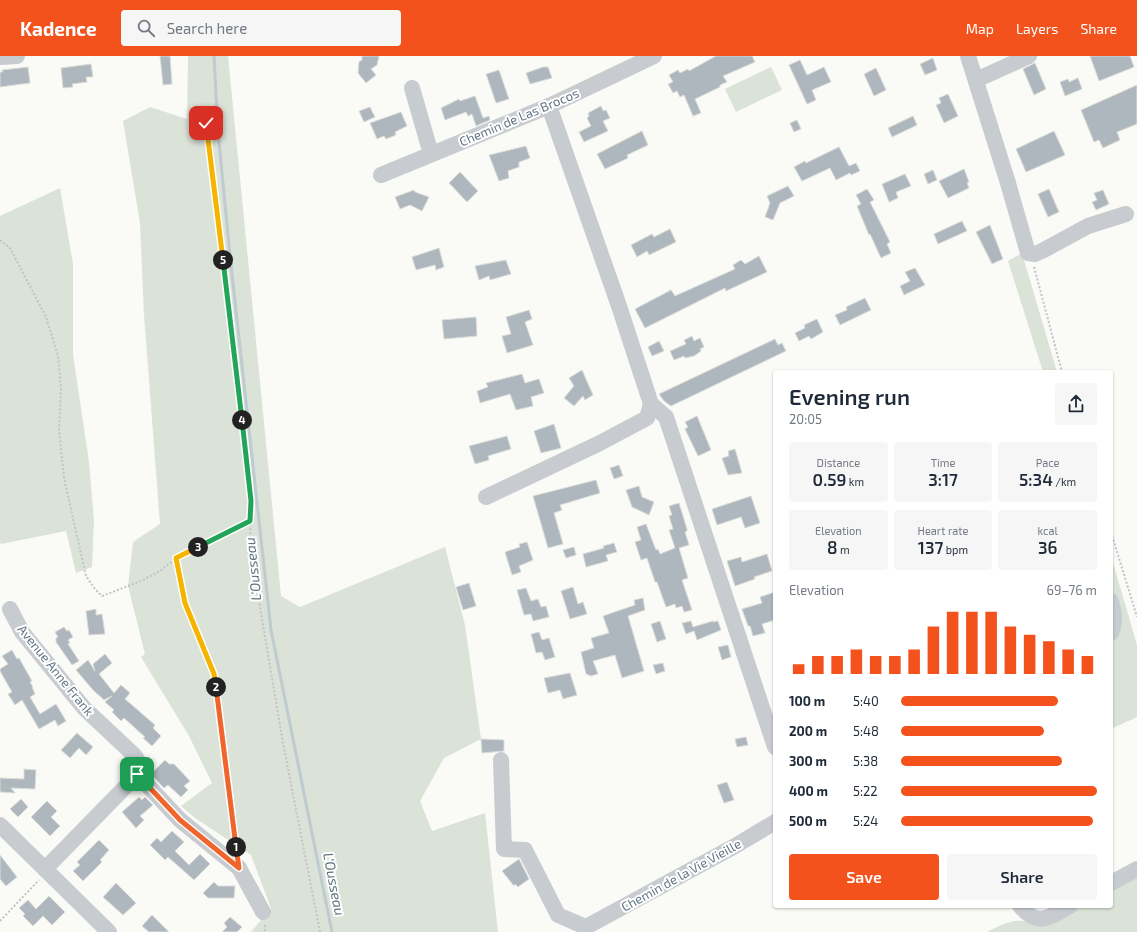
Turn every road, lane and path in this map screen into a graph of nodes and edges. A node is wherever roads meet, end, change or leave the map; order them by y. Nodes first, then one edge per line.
1 (17, 56) edge
2 (654, 56) edge
3 (968, 56) edge
4 (1029, 56) edge
5 (0, 57) edge
6 (976, 80) junction
7 (412, 88) dead end
8 (549, 106) junction
9 (206, 123) dead end
10 (431, 154) junction
11 (381, 175) dead end
12 (1126, 214) dead end
13 (0, 240) edge
14 (1031, 260) junction
15 (1061, 370) edge
16 (651, 404) junction
17 (486, 497) dead end
18 (250, 521) junction
19 (1113, 539) edge
20 (176, 558) junction
21 (10, 609) dead end
22 (1113, 609) edge
23 (1137, 617) edge
24 (1113, 626) edge
25 (773, 741) edge
26 (501, 760) dead end
27 (137, 774) junction
28 (773, 823) edge
29 (0, 825) edge
30 (239, 868) junction
31 (45, 869) junction
32 (1137, 869) edge
33 (1113, 882) edge
34 (1022, 908) edge
35 (1066, 908) edge
36 (263, 912) dead end
37 (0, 921) edge
38 (109, 932) edge
39 (320, 932) edge

1 - 5 street
2 - 8 street, Chemin de Las Brocos
3 - 6 street
4 - 6 street
6 - 14 street
7 - 10 street
8 - 10 street, Chemin de Las Brocos
8 - 16 street
9 - 18 path
10 - 11 street, Chemin de Las Brocos
12 - 14 street
13 - 20 path
14 - 15 path
16 - 17 street
16 - 25 street
18 - 20 path
18 - 39 path
19 - 23 path
20 - 30 path
21 - 27 street, Avenue Anne Frank
22 - 24 street
26 - 28 street, Chemin de la Vie Vieille
27 - 30 street
27 - 31 street
29 - 31 street
30 - 36 street
31 - 37 path
31 - 38 street
32 - 33 street
34 - 35 street

